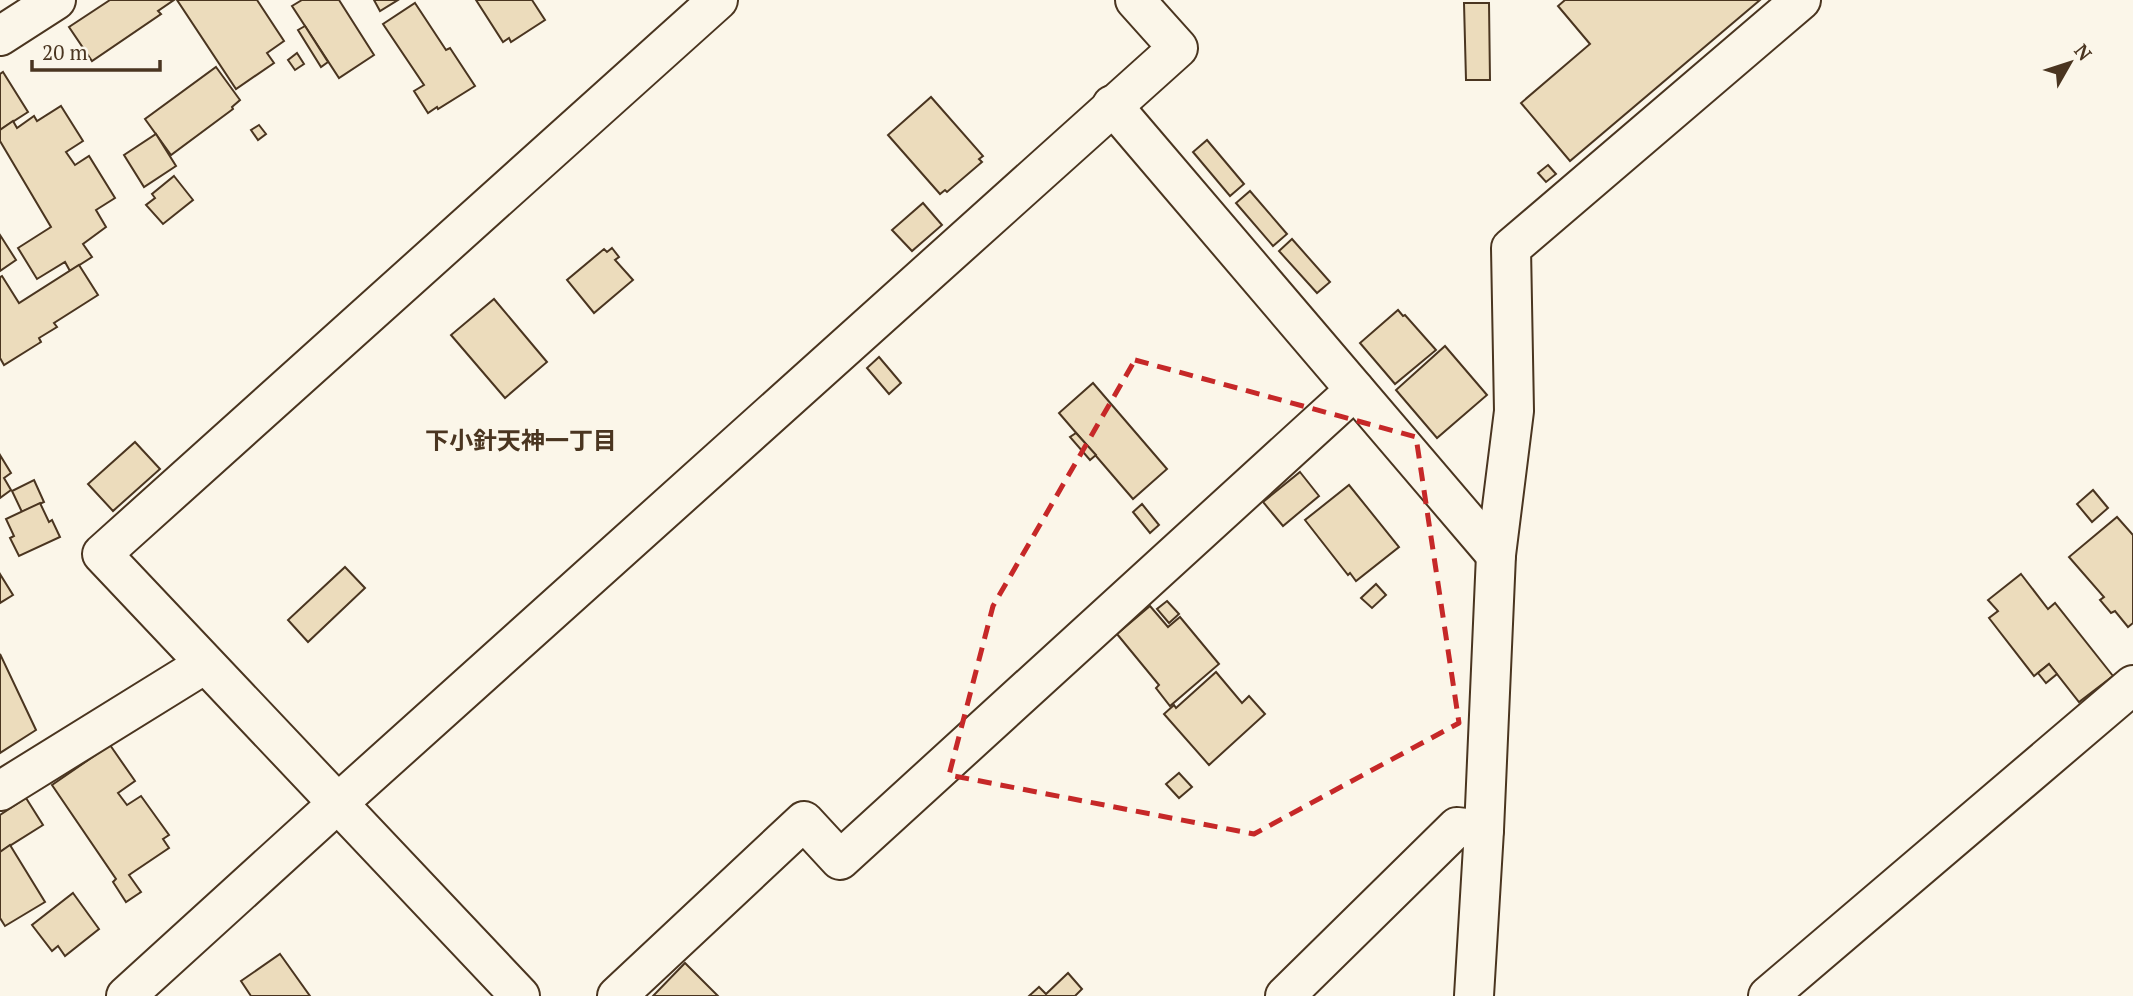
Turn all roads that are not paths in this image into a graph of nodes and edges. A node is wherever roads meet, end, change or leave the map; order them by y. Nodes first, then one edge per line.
1 (56, 0) edge
2 (718, 0) edge
3 (1136, 0) edge
4 (1801, 0) edge
5 (0, 36) edge
6 (1112, 105) junction
7 (1355, 390) junction
8 (1496, 555) junction
9 (205, 664) junction
10 (2133, 685) edge
11 (0, 791) edge
12 (337, 803) junction
13 (1484, 830) junction
14 (126, 996) edge
15 (520, 996) edge
16 (617, 996) edge
17 (1285, 996) edge
18 (1474, 996) edge
19 (1768, 996) edge

1 - 5 street
2 - 9 street
3 - 6 street
4 - 8 street
6 - 7 street
6 - 12 street
7 - 8 street
7 - 16 street
8 - 13 street
9 - 11 street
9 - 12 street
10 - 19 street
12 - 14 street
12 - 15 street
13 - 17 street
13 - 18 street

